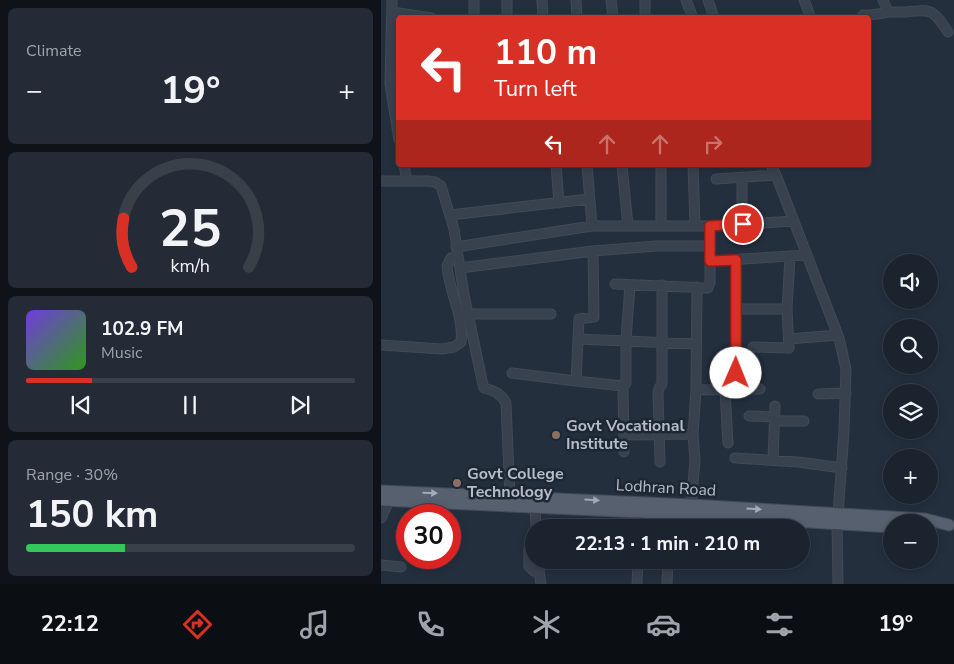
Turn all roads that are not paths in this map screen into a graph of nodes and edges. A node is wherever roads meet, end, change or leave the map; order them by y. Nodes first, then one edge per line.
1 (392, 0) edge
2 (474, 0) edge
3 (507, 0) edge
4 (542, 0) edge
5 (576, 0) edge
6 (611, 0) edge
7 (645, 0) edge
8 (686, 0) edge
9 (708, 0) edge
10 (804, 0) edge
11 (883, 0) edge
12 (392, 12) junction
13 (888, 12) junction
14 (412, 15) edge
15 (475, 15) edge
16 (507, 15) edge
17 (543, 15) edge
18 (577, 15) edge
19 (613, 15) edge
20 (645, 15) edge
21 (692, 15) edge
22 (713, 15) edge
23 (810, 15) edge
24 (871, 16) edge
25 (948, 32) dead end
26 (385, 84) edge
27 (396, 128) edge
28 (404, 167) edge
29 (556, 167) edge
30 (587, 167) edge
31 (622, 167) edge
32 (661, 167) edge
33 (693, 167) edge
34 (772, 167) edge
35 (776, 175) junction
36 (742, 178) junction
37 (716, 180) dead end
38 (381, 181) edge
39 (407, 181) junction
40 (589, 199) junction
41 (559, 203) junction
42 (450, 215) junction
43 (794, 221) junction
44 (743, 224) junction
45 (661, 225) junction
46 (695, 225) junction
47 (592, 226) junction
48 (628, 226) junction
49 (710, 226) junction
50 (710, 246) junction
51 (593, 251) junction
52 (457, 252) junction
53 (807, 255) junction
54 (790, 257) junction
55 (736, 260) junction
56 (710, 261) junction
57 (460, 268) junction
58 (615, 284) dead end
59 (629, 285) junction
60 (662, 285) junction
61 (697, 287) junction
62 (737, 308) junction
63 (787, 309) junction
64 (469, 314) junction
65 (551, 314) dead end
66 (838, 335) junction
67 (578, 339) junction
68 (789, 339) junction
69 (626, 340) junction
70 (662, 343) junction
71 (696, 344) junction
72 (381, 345) edge
73 (753, 346) dead end
74 (512, 373) dead end
75 (576, 382) junction
76 (623, 386) junction
77 (760, 389) dead end
78 (696, 390) junction
79 (725, 390) junction
80 (735, 390) junction
81 (818, 394) dead end
82 (846, 394) junction
83 (775, 406) dead end
84 (749, 416) dead end
85 (775, 419) junction
86 (804, 421) dead end
87 (693, 434) junction
88 (624, 435) junction
89 (658, 436) junction
90 (728, 443) dead end
91 (624, 452) dead end
92 (735, 458) dead end
93 (773, 460) junction
94 (660, 462) dead end
95 (842, 468) junction
96 (381, 491) edge
97 (510, 496) junction
98 (385, 500) edge
99 (691, 505) junction
100 (535, 507) junction
101 (639, 512) junction
102 (670, 514) junction
103 (381, 518) edge
104 (536, 519) edge
105 (639, 519) edge
106 (670, 519) edge
107 (838, 520) junction
108 (952, 525) edge
109 (883, 526) edge
110 (938, 527) edge
111 (381, 565) edge
112 (396, 566) edge
113 (532, 569) edge
114 (638, 569) edge
115 (668, 569) edge
116 (539, 571) joint
117 (541, 584) edge
118 (637, 584) edge
119 (667, 584) edge
120 (838, 584) edge

1 - 12 street
2 - 15 street
3 - 16 street
4 - 17 street
5 - 18 street
6 - 19 street
7 - 20 street
8 - 21 street
9 - 22 street
10 - 23 street
11 - 13 street
12 - 14 street
12 - 26 street
13 - 24 street
13 - 25 street
26 - 27 street
28 - 39 street
29 - 41 street
30 - 40 street
31 - 48 street
32 - 45 street
33 - 46 street
34 - 35 street
35 - 36 street
35 - 43 street
36 - 37 street
36 - 44 street
38 - 39 street
39 - 42 street
40 - 41 street
40 - 47 street
41 - 42 street
42 - 52 street
43 - 44 street
43 - 53 street
44 - 49 street
45 - 46 street
45 - 48 street
46 - 49 street
47 - 48 street
47 - 52 street
49 - 50 street
50 - 51 street
50 - 56 street
51 - 57 street
51 - 67 street
52 - 57 street
52 - 72 street
53 - 54 street
53 - 66 street
54 - 55 street
54 - 63 street
55 - 56 street
55 - 62 street
56 - 61 street
57 - 64 street
58 - 59 street
59 - 60 street
59 - 69 street
60 - 61 street
60 - 70 street
61 - 71 street
62 - 63 street
62 - 80 street
63 - 68 street
64 - 65 street
64 - 97 street
66 - 68 street
66 - 82 street
67 - 69 street
67 - 75 street
68 - 73 street
69 - 70 street
69 - 76 street
70 - 71 street
70 - 89 street
71 - 78 street
74 - 75 street
75 - 76 street
76 - 88 street
77 - 80 street
78 - 79 street
78 - 87 street
79 - 80 street
79 - 90 street
81 - 82 street
82 - 95 street
83 - 85 street
84 - 85 street
85 - 86 street
85 - 93 street
87 - 89 street
87 - 99 street
88 - 89 street
88 - 91 street
89 - 94 street
92 - 93 street
93 - 95 street
95 - 107 street
96 -> 97 main road, Lodhran Road
97 -> 99 main road, Lodhran Road
98 - 100 main road, Lodhran Road
98 - 103 street
99 -> 107 main road, Lodhran Road
100 - 101 main road, Lodhran Road
100 - 104 street
101 - 102 main road, Lodhran Road
101 - 105 street
102 - 106 street
102 - 107 main road, Lodhran Road
107 - 108 main road, Lodhran Road
107 - 109 main road, Lodhran Road
107 - 120 street
108 - 110 main road, Lodhran Road
111 - 112 street
113 - 116 street
114 - 118 street
115 - 119 street
116 - 117 street

